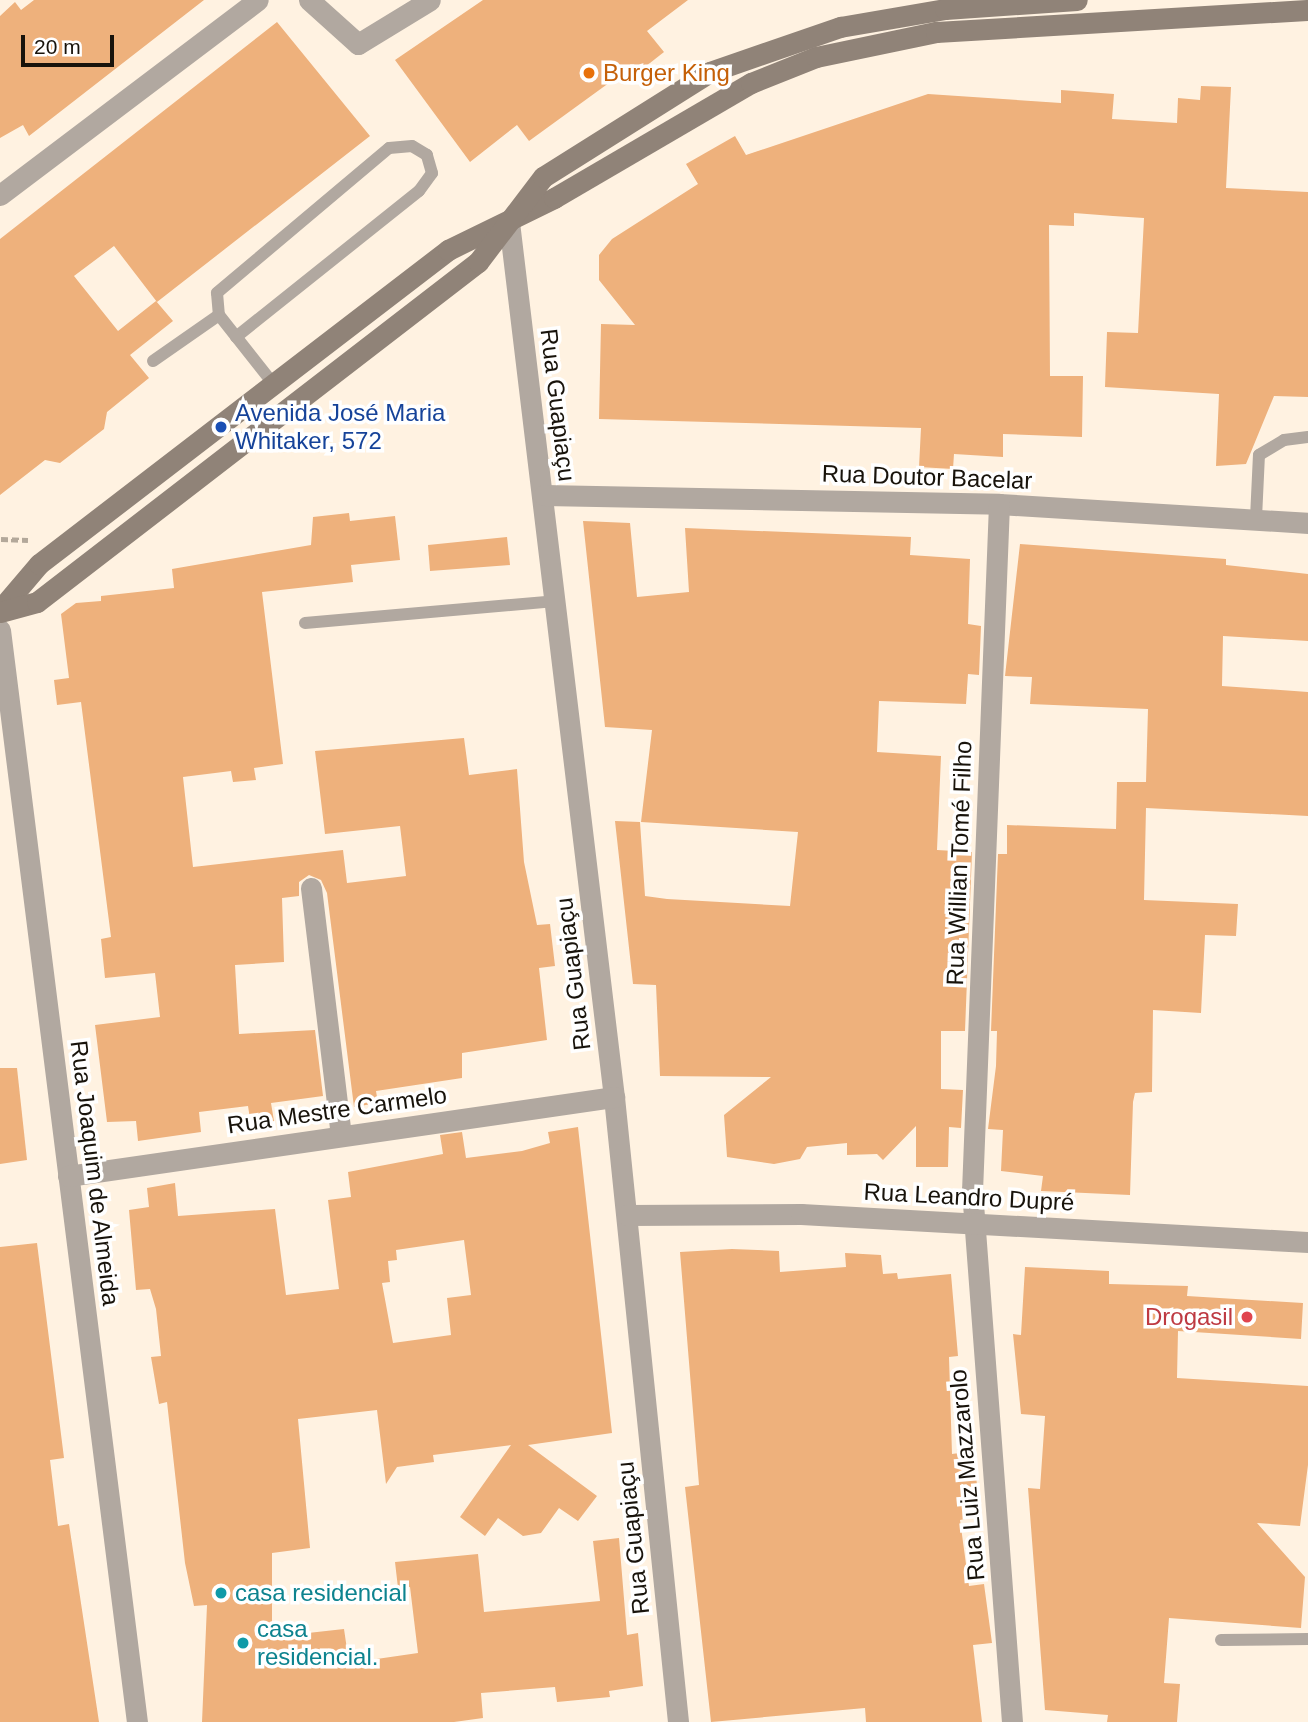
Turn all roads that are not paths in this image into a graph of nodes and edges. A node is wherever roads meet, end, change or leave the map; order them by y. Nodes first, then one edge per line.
1 (258, 0) edge
2 (309, 0) edge
3 (430, 0) edge
4 (1077, 0) edge
5 (1308, 10) edge
6 (0, 195) edge
7 (509, 222) junction
8 (219, 316) junction
9 (236, 337) junction
10 (153, 361) dead end
11 (275, 386) junction
12 (1308, 437) edge
13 (544, 495) junction
14 (999, 504) junction
15 (1256, 518) junction
16 (1308, 523) edge
17 (555, 601) junction
18 (0, 611) edge
19 (305, 623) dead end
20 (0, 630) edge
21 (311, 888) dead end
22 (614, 1097) junction
23 (341, 1135) junction
24 (68, 1177) junction
25 (627, 1215) junction
26 (973, 1224) junction
27 (1308, 1242) edge
28 (1308, 1639) edge
29 (1221, 1640) dead end
30 (137, 1722) edge
31 (678, 1722) edge
32 (1012, 1722) edge

1 - 6 street
2 - 3 street
4 - 7 street
5 - 7 street
7 - 11 street
7 - 13 street, Rua Guapiaçu
7 - 18 street
8 - 9 lane
8 - 9 lane
8 - 10 lane
9 - 11 lane
11 - 18 street
12 - 15 lane
13 - 14 street, Rua Doutor Bacelar
13 - 17 street, Rua Guapiaçu
14 - 15 street, Rua Doutor Bacelar
14 - 26 street, Rua Willian Tomé Filho
15 - 16 street, Rua Doutor Bacelar
17 - 19 lane
17 - 22 street, Rua Guapiaçu
20 - 24 street, Rua Joaquim de Almeida
21 - 23 street
22 - 23 street, Rua Mestre Carmelo
22 - 25 street, Rua Guapiaçu
23 - 24 street, Rua Mestre Carmelo
24 - 30 street, Rua Joaquim de Almeida
25 - 26 street, Rua Leandro Dupré
25 - 31 street, Rua Guapiaçu
26 - 27 street, Rua Leandro Dupré
26 - 32 street, Rua Luiz Mazzarolo
28 - 29 lane

